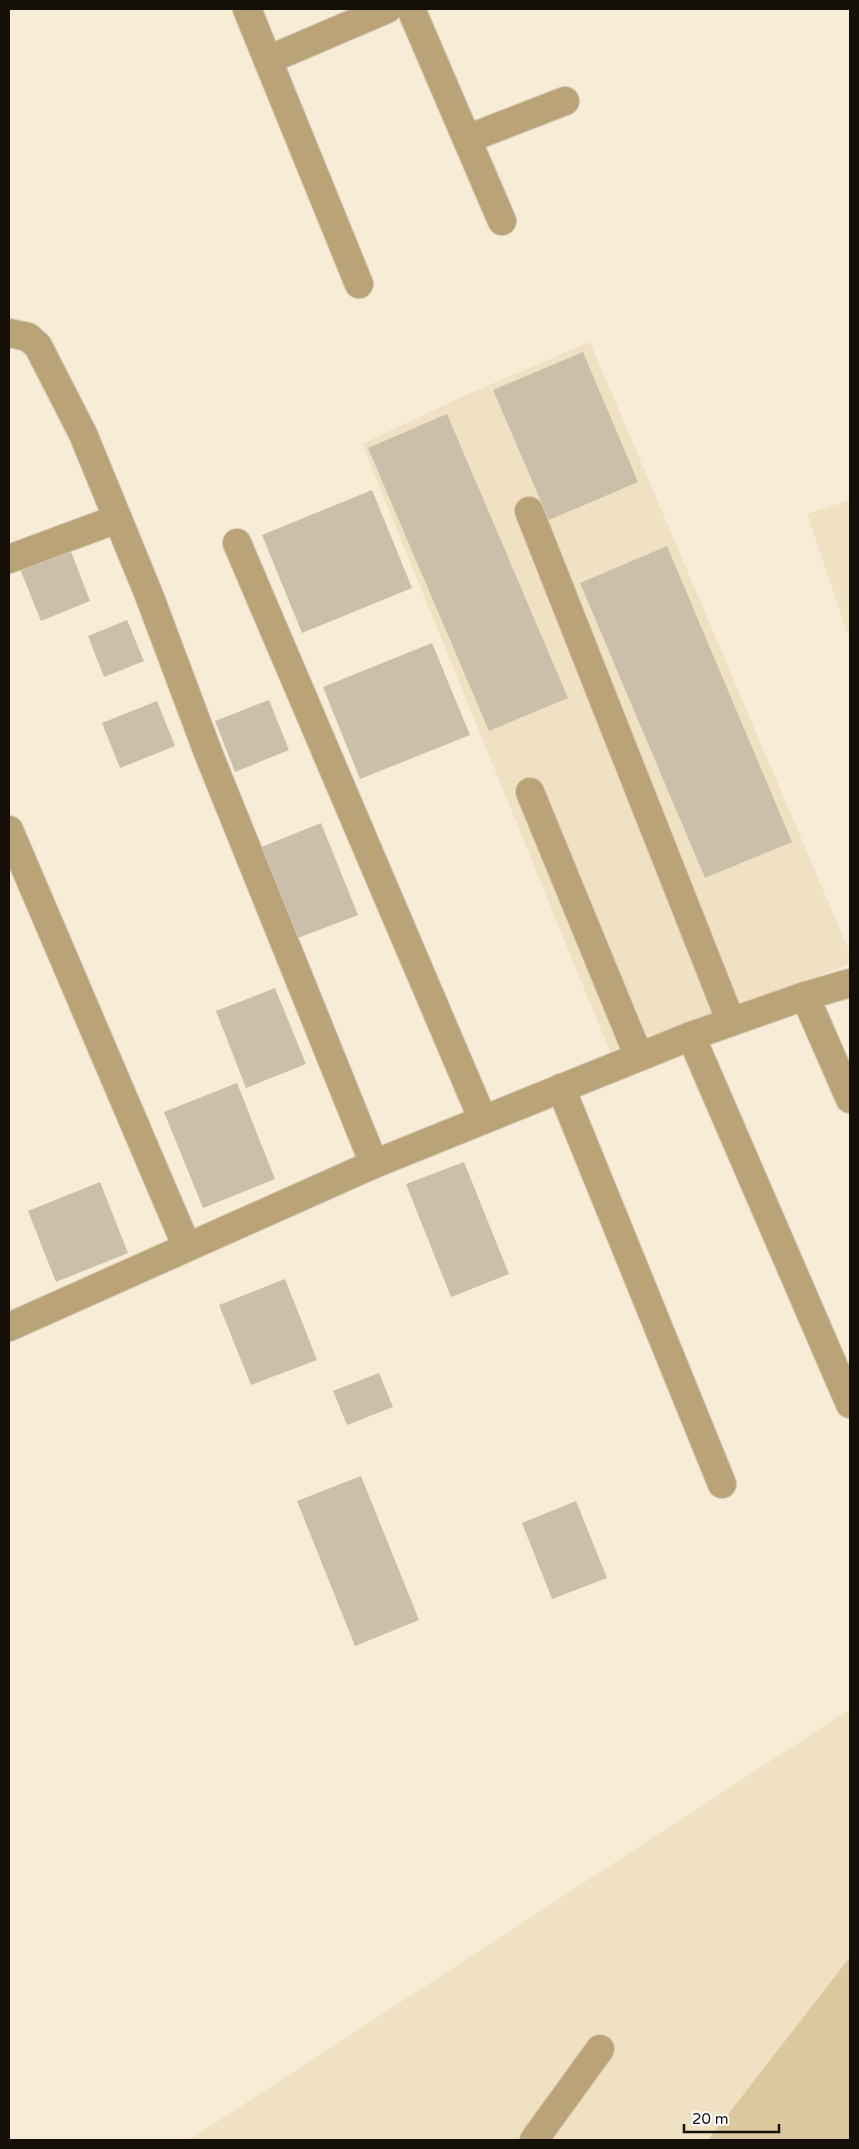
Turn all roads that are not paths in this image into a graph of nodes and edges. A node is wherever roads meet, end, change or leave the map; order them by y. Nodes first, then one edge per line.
1 (247, 9) edge
2 (387, 9) edge
3 (411, 9) edge
4 (268, 60) junction
5 (565, 101) dead end
6 (466, 139) junction
7 (502, 221) dead end
8 (359, 284) dead end
9 (9, 333) edge
10 (529, 511) dead end
11 (117, 519) junction
12 (237, 543) dead end
13 (9, 559) edge
14 (530, 792) dead end
15 (9, 830) edge
16 (850, 983) edge
17 (805, 996) junction
18 (731, 1022) junction
19 (691, 1036) junction
20 (639, 1057) junction
21 (561, 1088) junction
22 (850, 1099) edge
23 (483, 1120) junction
24 (374, 1164) junction
25 (187, 1247) junction
26 (9, 1327) edge
27 (850, 1404) edge
28 (722, 1484) dead end
29 (600, 2049) dead end
30 (534, 2140) edge

1 - 4 street
2 - 4 street
3 - 6 street
4 - 8 street
5 - 6 street
6 - 7 street
9 - 11 street
10 - 18 street
11 - 13 street
11 - 24 street
12 - 23 street
14 - 20 street
15 - 25 street
16 - 17 street
17 - 18 street
17 - 22 street
18 - 19 street
19 - 20 street
19 - 27 street
20 - 21 street
21 - 23 street
21 - 28 street
23 - 24 street
24 - 25 street
25 - 26 street
29 - 30 street

